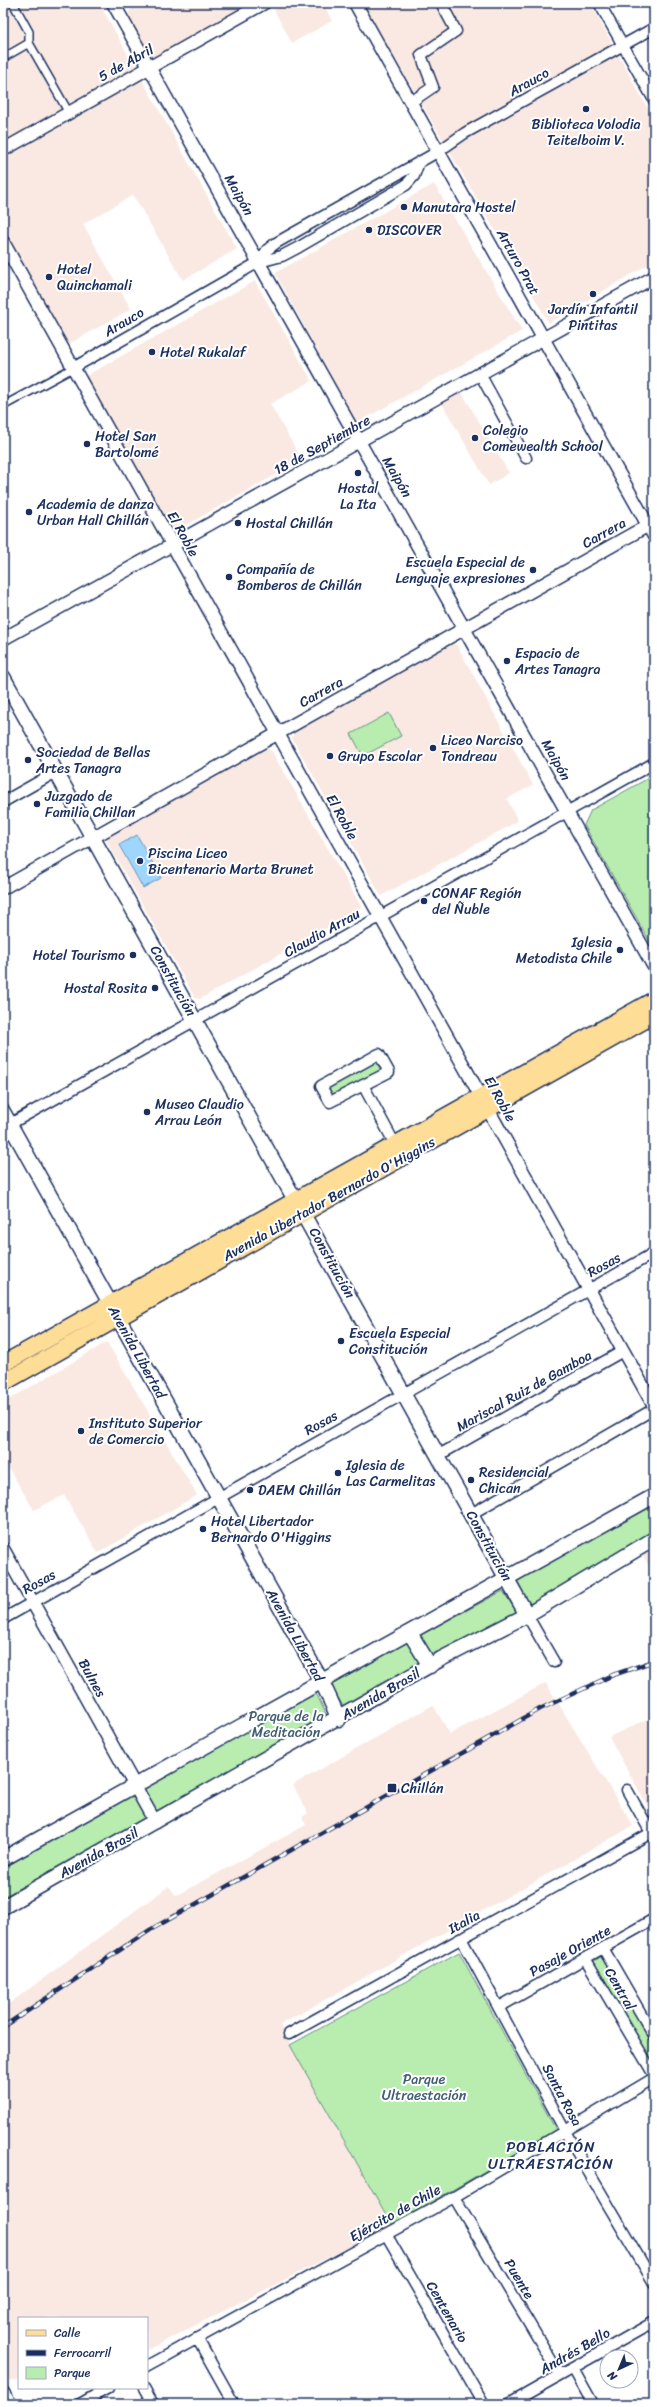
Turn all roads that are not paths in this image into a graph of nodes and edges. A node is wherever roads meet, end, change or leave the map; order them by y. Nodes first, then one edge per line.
1 (13, 3) edge
2 (113, 3) edge
3 (264, 3) edge
4 (355, 3) edge
5 (441, 3) edge
6 (599, 3) edge
7 (654, 28) edge
8 (29, 43) junction
9 (623, 46) junction
10 (6, 57) edge
11 (150, 67) junction
12 (654, 100) edge
13 (411, 102) junction
14 (69, 112) junction
15 (3, 150) edge
16 (439, 151) junction
17 (419, 162) junction
18 (3, 242) edge
19 (259, 262) junction
20 (654, 277) edge
21 (543, 339) junction
22 (73, 368) junction
23 (480, 374) junction
24 (3, 406) edge
25 (359, 442) junction
26 (526, 458) dead end
27 (651, 524) edge
28 (654, 536) edge
29 (172, 545) junction
30 (465, 628) junction
31 (3, 639) edge
32 (3, 677) edge
33 (278, 733) junction
34 (654, 763) edge
35 (56, 772) junction
36 (3, 802) edge
37 (567, 812) junction
38 (93, 837) junction
39 (3, 888) edge
40 (380, 916) junction
41 (654, 967) edge
42 (654, 1000) edge
43 (654, 1015) edge
44 (195, 1020) junction
45 (363, 1085) junction
46 (485, 1103) junction
47 (5, 1122) edge
48 (396, 1146) junction
49 (300, 1207) junction
50 (654, 1253) edge
51 (589, 1290) junction
52 (110, 1304) junction
53 (118, 1318) junction
54 (623, 1351) junction
55 (3, 1364) edge
56 (3, 1382) edge
57 (404, 1393) junction
58 (654, 1406) edge
59 (654, 1409) edge
60 (439, 1455) junction
61 (654, 1496) edge
62 (218, 1497) junction
63 (471, 1514) junction
64 (654, 1539) edge
65 (3, 1549) edge
66 (507, 1578) junction
67 (32, 1602) junction
68 (527, 1614) junction
69 (3, 1618) edge
70 (410, 1633) junction
71 (554, 1662) dead end
72 (430, 1666) junction
73 (322, 1682) junction
74 (339, 1719) junction
75 (135, 1786) junction
76 (627, 1790) dead end
77 (155, 1822) junction
78 (653, 1835) edge
79 (3, 1859) edge
80 (3, 1907) edge
81 (654, 1919) edge
82 (462, 1940) junction
83 (603, 1948) junction
84 (586, 1958) junction
85 (499, 2007) junction
86 (289, 2034) dead end
87 (654, 2036) edge
88 (654, 2075) edge
89 (654, 2078) edge
90 (566, 2132) junction
91 (454, 2197) junction
92 (386, 2234) junction
93 (654, 2283) edge
94 (654, 2322) edge
95 (197, 2338) junction
96 (148, 2365) edge
97 (573, 2368) junction
98 (560, 2375) junction
99 (106, 2389) edge
100 (145, 2389) edge
101 (3, 2391) edge
102 (12, 2404) edge
103 (80, 2404) edge
104 (153, 2404) edge
105 (234, 2404) edge
106 (484, 2404) edge
107 (509, 2404) edge
108 (593, 2404) edge

1 - 8 street
2 - 11 street, Maipón
3 - 11 street, 5 de Abril
4 - 13 street, Arturo Prat
5 - 13 street
6 - 9 street
7 - 9 street, Arauco
8 - 10 street
8 - 14 street
9 - 12 street
9 - 16 street, Arauco
11 - 14 street, 5 de Abril
11 - 19 street, Maipón
13 - 16 street, Arturo Prat
14 - 15 street, 5 de Abril
16 - 17 street, Arauco
16 - 21 street, Arturo Prat
17 - 19 street, Arauco
17 - 19 street, Arauco
18 - 22 street, El Roble
19 - 22 street, Arauco
19 - 25 street, Maipón
20 - 21 street, 18 de Septiembre
21 - 23 street, 18 de Septiembre
21 - 27 street, Arturo Prat
22 - 24 street, Arauco
22 - 29 street, El Roble
23 - 25 street, 18 de Septiembre
23 - 26 street
25 - 29 street, 18 de Septiembre
25 - 30 street, Maipón
27 - 28 street, Arturo Prat
27 - 30 street, Carrera
29 - 31 street, 18 de Septiembre
29 - 33 street, El Roble
30 - 33 street, Carrera
30 - 37 street, Maipón
32 - 35 main road, Constitución
33 - 38 street, Carrera
33 - 40 street, El Roble
34 - 37 street, Claudio Arrau
35 - 36 street
35 - 38 main road, Constitución
37 - 40 street, Claudio Arrau
37 - 41 street, Maipón
38 - 39 street, Carrera
38 - 44 main road, Constitución
40 - 44 street, Claudio Arrau
40 - 46 street, El Roble
42 - 46 main road, Avenida Libertador Bernardo O'Higgins
43 - 46 main road, Avenida Libertador Bernardo O'Higgins
44 - 47 street, Claudio Arrau
44 - 49 main road, Constitución
45 - 45 street
45 - 48 street
46 - 48 main road, Avenida Libertador Bernardo O'Higgins
46 - 49 main road, Avenida Libertador Bernardo O'Higgins
46 - 51 street, El Roble
47 - 52 main road, Avenida Libertad
48 - 49 main road, Avenida Libertador Bernardo O'Higgins
49 - 52 main road, Avenida Libertador Bernardo O'Higgins
49 - 53 main road, Avenida Libertador Bernardo O'Higgins
49 - 57 main road, Constitución
50 - 51 street, Rosas
51 - 54 street, El Roble
51 - 57 street, Rosas
52 - 53 main road, Avenida Libertad
52 - 55 main road, Avenida Libertador Bernardo O'Higgins
53 - 56 main road, Avenida Libertador Bernardo O'Higgins
53 - 62 main road, Avenida Libertad
54 - 58 street, El Roble
54 - 60 street, Mariscal Ruiz de Gamboa
57 - 60 main road, Constitución
57 - 62 street, Rosas
59 - 63 street
60 - 63 main road, Constitución
61 - 66 main road
62 - 67 street, Rosas
62 - 73 main road, Avenida Libertad
63 - 66 main road, Constitución
64 - 68 main road, Avenida Brasil
65 - 67 street, Bulnes
66 - 68 main road, Constitución
66 - 70 main road
67 - 69 street, Rosas
67 - 75 street, Bulnes
68 - 71 street, Constitución
68 - 72 main road, Avenida Brasil
70 - 72 main road
70 - 73 main road
72 - 74 main road, Avenida Brasil
73 - 74 main road, Avenida Libertad
73 - 75 main road
74 - 77 main road, Avenida Brasil
75 - 77 street, Bulnes
75 - 79 main road
76 - 78 street
77 - 80 main road, Avenida Brasil
78 - 82 street, Italia
81 - 83 street, Pasaje Oriente
82 - 85 street, Santa Rosa
82 - 86 street, Italia
83 - 84 street, Pasaje Oriente
83 - 87 street, Central
84 - 85 street, Pasaje Oriente
84 - 88 street, Central
85 - 90 street, Santa Rosa
89 - 90 street, Ejército de Chile
90 - 91 street, Ejército de Chile
90 - 93 street, Santa Rosa
91 - 92 street, Ejército de Chile
91 - 98 street, Puente
92 - 95 street, Ejército de Chile
92 - 106 street, Centenario
94 - 97 street, Andrés Bello
95 - 96 street, Ejército de Chile
95 - 105 street
97 - 98 street, Andrés Bello
97 - 108 street
98 - 107 street, Andrés Bello
99 - 103 street
100 - 104 street
101 - 102 street

